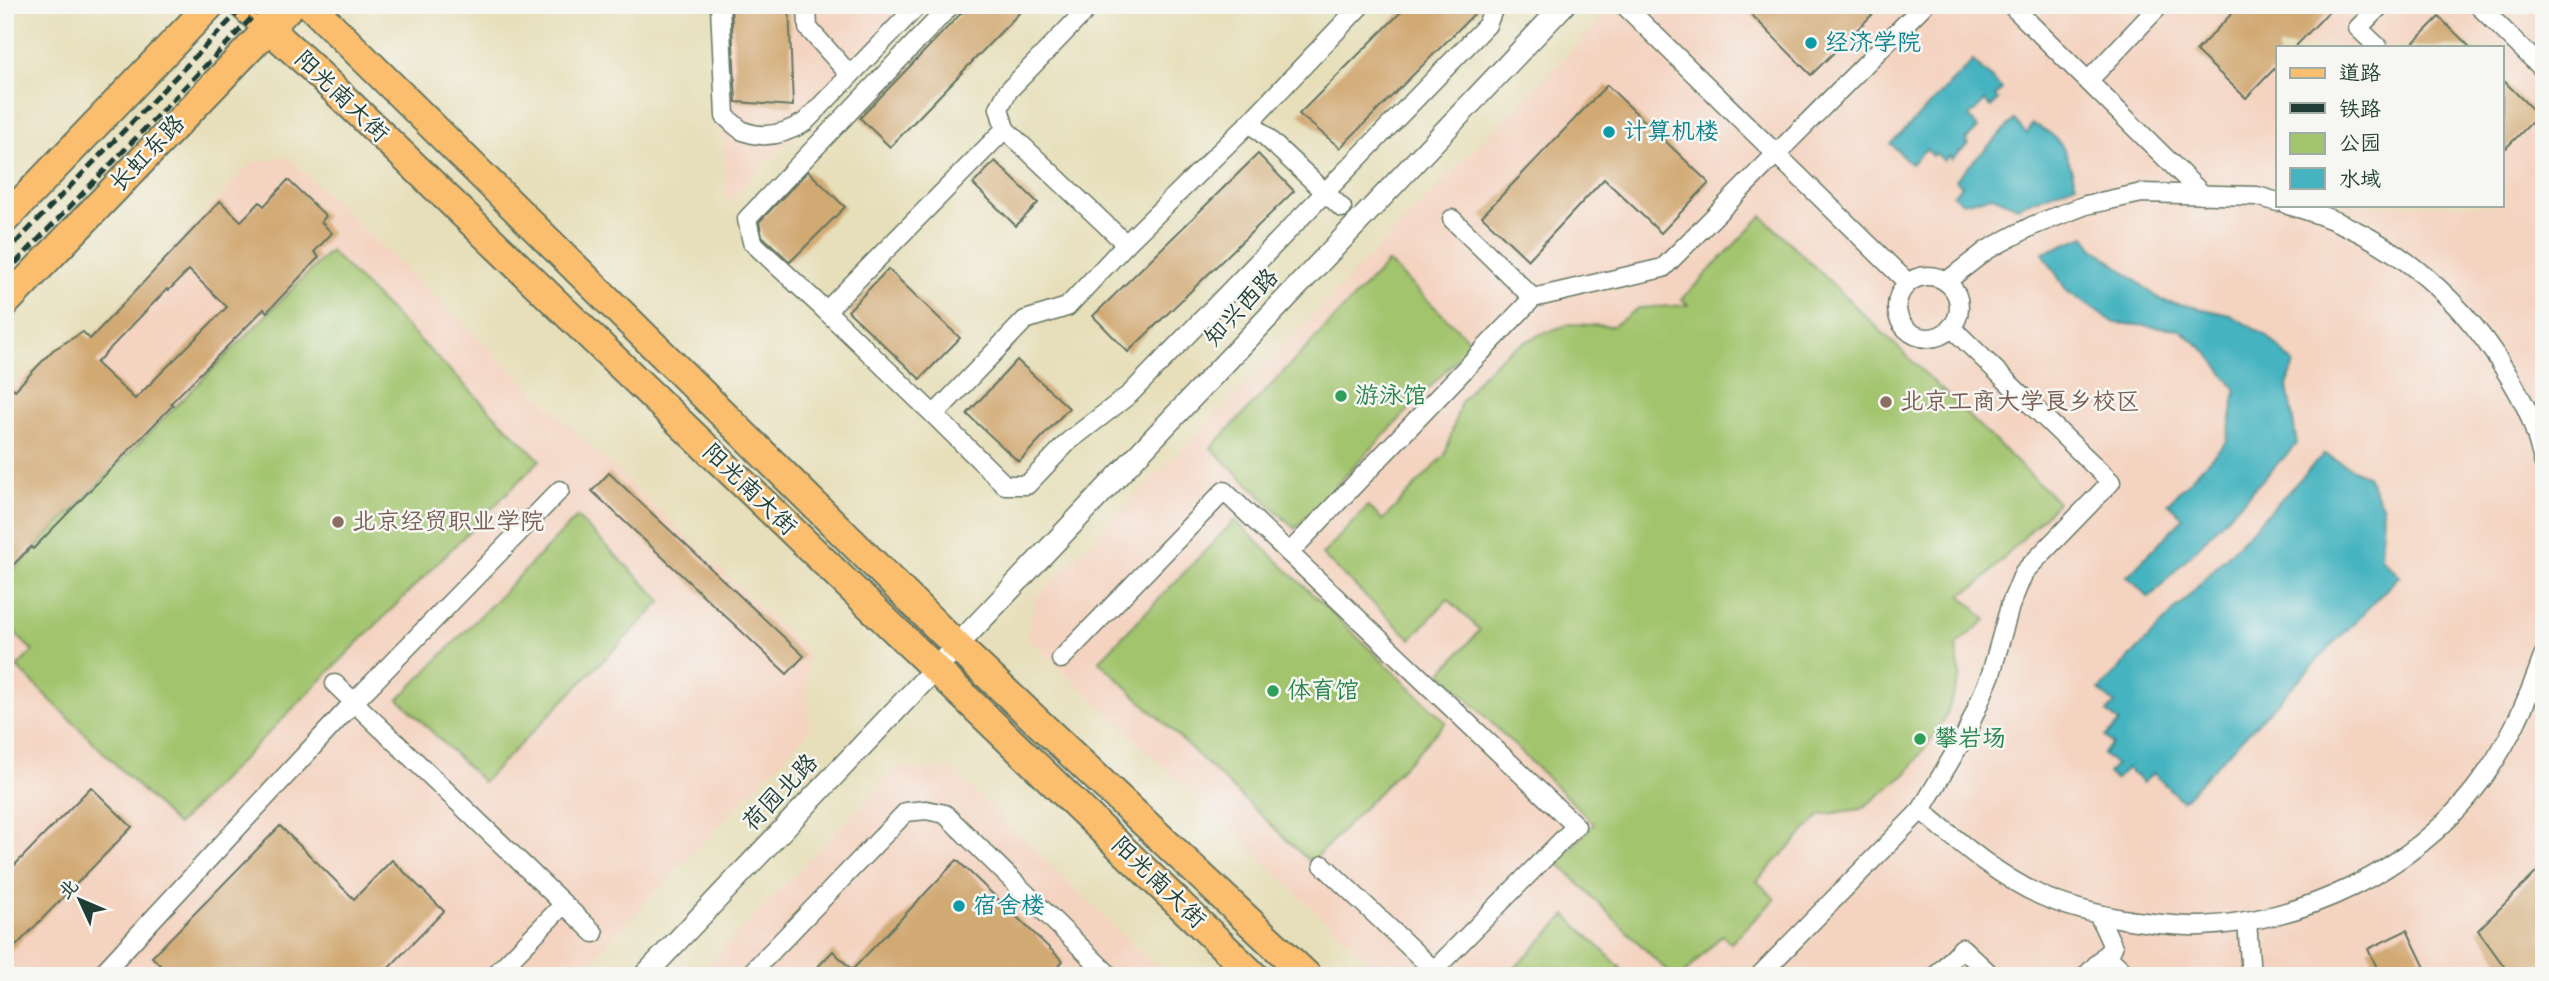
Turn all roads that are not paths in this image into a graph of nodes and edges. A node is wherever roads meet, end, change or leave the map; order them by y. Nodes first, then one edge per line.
1 (210, 5) edge
2 (243, 5) edge
3 (291, 5) edge
4 (310, 5) edge
5 (720, 5) edge
6 (807, 5) edge
7 (918, 5) edge
8 (951, 5) edge
9 (1091, 5) edge
10 (1361, 5) edge
11 (1495, 5) edge
12 (1564, 5) edge
13 (1623, 5) edge
14 (1924, 5) edge
15 (2011, 5) edge
16 (2160, 5) edge
17 (2381, 5) edge
18 (2478, 5) edge
19 (268, 28) junction
20 (2377, 46) edge
21 (2544, 70) edge
22 (850, 75) junction
23 (2088, 81) junction
24 (2544, 119) edge
25 (1250, 122) junction
26 (1005, 130) junction
27 (2544, 130) edge
28 (1776, 154) junction
29 (1325, 192) junction
30 (2203, 195) junction
31 (2274, 196) edge
32 (2292, 206) edge
33 (1342, 208) dead end
34 (5, 219) edge
35 (1452, 219) dead end
36 (1126, 244) junction
37 (1947, 281) junction
38 (1908, 283) junction
39 (1533, 298) junction
40 (5, 303) edge
41 (826, 312) junction
42 (1951, 327) junction
43 (934, 415) junction
44 (2537, 415) edge
45 (2544, 464) edge
46 (560, 491) dead end
47 (1289, 553) junction
48 (957, 646) junction
49 (2544, 653) edge
50 (1061, 659) dead end
51 (935, 669) junction
52 (335, 684) dead end
53 (354, 702) junction
54 (1921, 810) junction
55 (1323, 865) dead end
56 (564, 904) junction
57 (2098, 914) junction
58 (2247, 921) junction
59 (594, 933) dead end
60 (2106, 955) junction
61 (1437, 973) edge
62 (1108, 975) edge
63 (100, 976) edge
64 (494, 976) edge
65 (644, 976) edge
66 (748, 976) edge
67 (1254, 976) edge
68 (1307, 976) edge
69 (1759, 976) edge
70 (1936, 976) edge
71 (1992, 976) edge
72 (2086, 976) edge
73 (2128, 976) edge
74 (2251, 976) edge

1 - 34 main road
2 - 19 main road, 阳光南大街
3 - 19 main road, 长虹东路
4 - 48 main road, 阳光南大街
5 - 22 street
6 - 22 street
7 - 22 street
8 - 41 street
9 - 26 street
10 - 25 street
11 - 29 street
12 - 48 street, 知兴西路
13 - 28 street
14 - 28 street
15 - 23 street
16 - 23 street
17 - 20 street
18 - 21 street
19 - 40 main road, 长虹东路
19 - 51 main road, 阳光南大街
23 - 30 street
24 - 27 street
25 - 29 street
25 - 36 street
26 - 36 street
26 - 41 street
28 - 38 street
28 - 39 street
29 - 33 street
29 - 43 street
30 - 31 street
30 - 37 street
32 - 44 street
35 - 39 street
36 - 43 street
37 - 38 street
37 - 42 street
38 - 42 street
39 - 47 street
41 - 43 street
42 - 54 street
44 - 45 street
46 - 53 street
47 - 50 street
47 - 61 street
48 - 51 street, 荷园北路
48 - 68 main road, 阳光南大街
49 - 58 street
51 - 65 street, 荷园北路
51 - 67 main road, 阳光南大街
52 - 53 street
53 - 56 street
53 - 63 street
54 - 57 street
54 - 69 street
55 - 61 street
56 - 59 street
56 - 64 street
57 - 58 street
57 - 60 street
58 - 74 street
60 - 72 street
60 - 73 street
62 - 66 street
70 - 71 street

